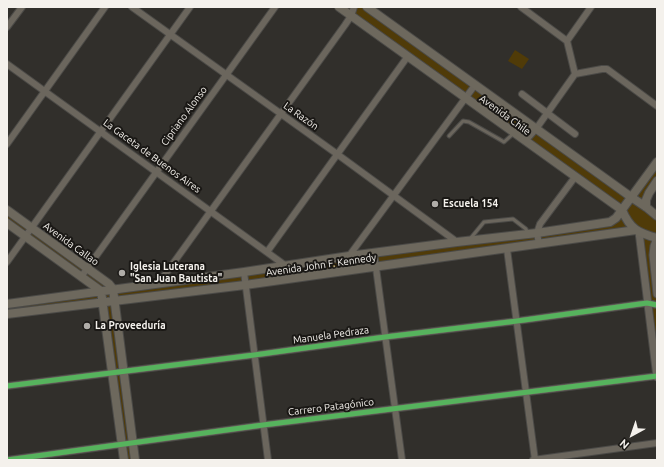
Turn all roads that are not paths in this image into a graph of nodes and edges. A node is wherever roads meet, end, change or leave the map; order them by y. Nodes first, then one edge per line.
1 (22, 7) edge
2 (105, 7) edge
3 (132, 7) edge
4 (190, 7) edge
5 (275, 7) edge
6 (339, 7) edge
7 (354, 7) edge
8 (367, 7) edge
9 (521, 7) edge
10 (592, 7) edge
11 (351, 16) junction
12 (7, 27) edge
13 (170, 34) junction
14 (567, 41) junction
15 (408, 56) junction
16 (7, 64) edge
17 (575, 74) junction
18 (226, 75) junction
19 (475, 85) junction
20 (45, 91) junction
21 (522, 94) dead end
22 (466, 98) junction
23 (657, 106) edge
24 (547, 113) junction
25 (281, 114) junction
26 (536, 129) junction
27 (101, 132) junction
28 (514, 133) junction
29 (575, 134) dead end
30 (450, 136) dead end
31 (526, 141) junction
32 (7, 144) edge
33 (337, 154) junction
34 (657, 162) edge
35 (156, 172) junction
36 (575, 177) junction
37 (657, 181) edge
38 (394, 195) junction
39 (629, 200) junction
40 (646, 207) junction
41 (7, 210) edge
42 (622, 210) junction
43 (212, 211) junction
44 (657, 216) edge
45 (7, 223) edge
46 (32, 228) junction
47 (638, 231) junction
48 (537, 233) junction
49 (528, 234) junction
50 (25, 236) junction
51 (657, 238) edge
52 (469, 241) junction
53 (457, 242) junction
54 (539, 244) junction
55 (507, 249) junction
56 (267, 252) junction
57 (374, 253) junction
58 (349, 256) junction
59 (7, 262) edge
60 (286, 266) junction
61 (376, 267) junction
62 (87, 268) junction
63 (244, 272) junction
64 (81, 277) junction
65 (165, 282) junction
66 (245, 285) junction
67 (113, 289) junction
68 (101, 291) junction
69 (657, 294) edge
70 (114, 301) junction
71 (103, 302) junction
72 (648, 303) junction
73 (7, 304) edge
74 (657, 306) edge
75 (7, 314) edge
76 (517, 321) junction
77 (385, 337) junction
78 (254, 355) junction
79 (124, 371) junction
80 (112, 372) junction
81 (657, 376) edge
82 (7, 386) edge
83 (526, 392) junction
84 (395, 408) junction
85 (263, 424) junction
86 (133, 443) junction
87 (657, 443) edge
88 (122, 444) junction
89 (7, 460) edge
90 (124, 460) edge
91 (135, 460) edge
92 (268, 460) edge
93 (402, 460) edge
94 (534, 460) edge

1 - 12 street
2 - 20 street
3 - 13 street, La Razón
4 - 13 street
5 - 18 street, Cipriano Alonso
6 - 11 main road, Avenida Chile
7 - 11 street
8 - 19 main road, Avenida Chile
9 - 14 street
10 - 14 street
11 - 15 main road, Avenida Chile
11 - 25 street
13 - 18 street, La Razón
13 - 27 street
14 - 17 street
15 - 22 main road, Avenida Chile
15 - 33 street
16 - 20 street, La Gaceta de Buenos Aires
17 - 23 street
17 - 24 street
18 - 25 street, La Razón
18 - 35 street, Cipriano Alonso
19 - 22 street
19 - 26 main road, Avenida Chile
20 - 27 street, La Gaceta de Buenos Aires
20 - 32 street
21 - 24 street
22 - 28 main road, Avenida Chile
22 - 38 street
24 - 26 street
24 - 29 street
25 - 33 street, La Razón
25 - 43 street
26 - 31 street
26 - 39 main road, Avenida Chile
27 - 35 street, La Gaceta de Buenos Aires
27 - 46 street
28 - 30 lane
28 - 31 main road, Avenida Chile
31 - 36 main road, Avenida Chile
33 - 38 street, La Razón
33 - 56 street
34 - 39 main road, Avenida John F. Kennedy
35 - 43 street, La Gaceta de Buenos Aires
35 - 62 street, Cipriano Alonso
36 - 42 main road, Avenida Chile
36 - 48 street
37 - 40 main road
38 - 53 street, La Razón
38 - 58 street
39 - 40 main road, Avenida Chile
39 - 42 main road, Avenida John F. Kennedy
40 - 44 main road, Avenida Chile
41 - 46 main road, Avenida Callao
42 - 47 main road, Avenida Chile
42 - 48 main road, Avenida John F. Kennedy
43 - 56 street, La Gaceta de Buenos Aires
43 - 65 street
45 - 50 main road, Avenida Callao
46 - 50 street
46 - 62 main road, Avenida Callao
47 - 51 main road
47 - 54 main road, Avenida John F. Kennedy
47 - 72 street
48 - 49 main road, Avenida John F. Kennedy
48 - 54 street
49 - 52 main road, Avenida John F. Kennedy
49 - 52 lane
50 - 59 street
50 - 64 main road, Avenida Callao
51 - 69 street
52 - 53 main road, Avenida John F. Kennedy
53 - 57 main road, Avenida John F. Kennedy
54 - 55 main road, Avenida John F. Kennedy
55 - 61 main road, Avenida John F. Kennedy
55 - 76 street
56 - 60 street, La Gaceta de Buenos Aires
57 - 58 main road, Avenida John F. Kennedy
57 - 61 street
58 - 60 main road, Avenida John F. Kennedy
60 - 63 main road, Avenida John F. Kennedy
61 - 66 main road, Avenida John F. Kennedy
61 - 77 street
62 - 64 street, Cipriano Alonso
62 - 67 main road, Avenida Callao
63 - 65 main road, Avenida John F. Kennedy
63 - 66 street
64 - 68 main road, Avenida Callao
65 - 67 main road, Avenida John F. Kennedy
66 - 70 main road, Avenida John F. Kennedy
66 - 78 street
67 - 68 main road, Avenida John F. Kennedy
67 - 70 main road
68 - 71 main road
68 - 73 main road, Avenida John F. Kennedy
70 - 71 main road, Avenida John F. Kennedy
70 - 79 main road
71 - 75 main road, Avenida John F. Kennedy
71 - 80 main road
72 - 74 street, Manuela Pedraza
72 - 76 street, Manuela Pedraza
72 - 81 street
76 - 77 street, Manuela Pedraza
76 - 83 street
77 - 78 street, Manuela Pedraza
77 - 84 street
78 - 79 street, Manuela Pedraza
78 - 85 street
79 - 80 street, Manuela Pedraza
79 - 86 main road
80 - 82 street, Manuela Pedraza
80 - 88 main road
81 - 83 street, Carrero Patagónico
83 - 84 street, Carrero Patagónico
83 - 94 street
84 - 85 street, Carrero Patagónico
84 - 93 street
85 - 86 street, Carrero Patagónico
85 - 92 street
86 - 88 street, Carrero Patagónico
86 - 91 main road
87 - 94 street
88 - 89 street, Carrero Patagónico
88 - 90 main road

